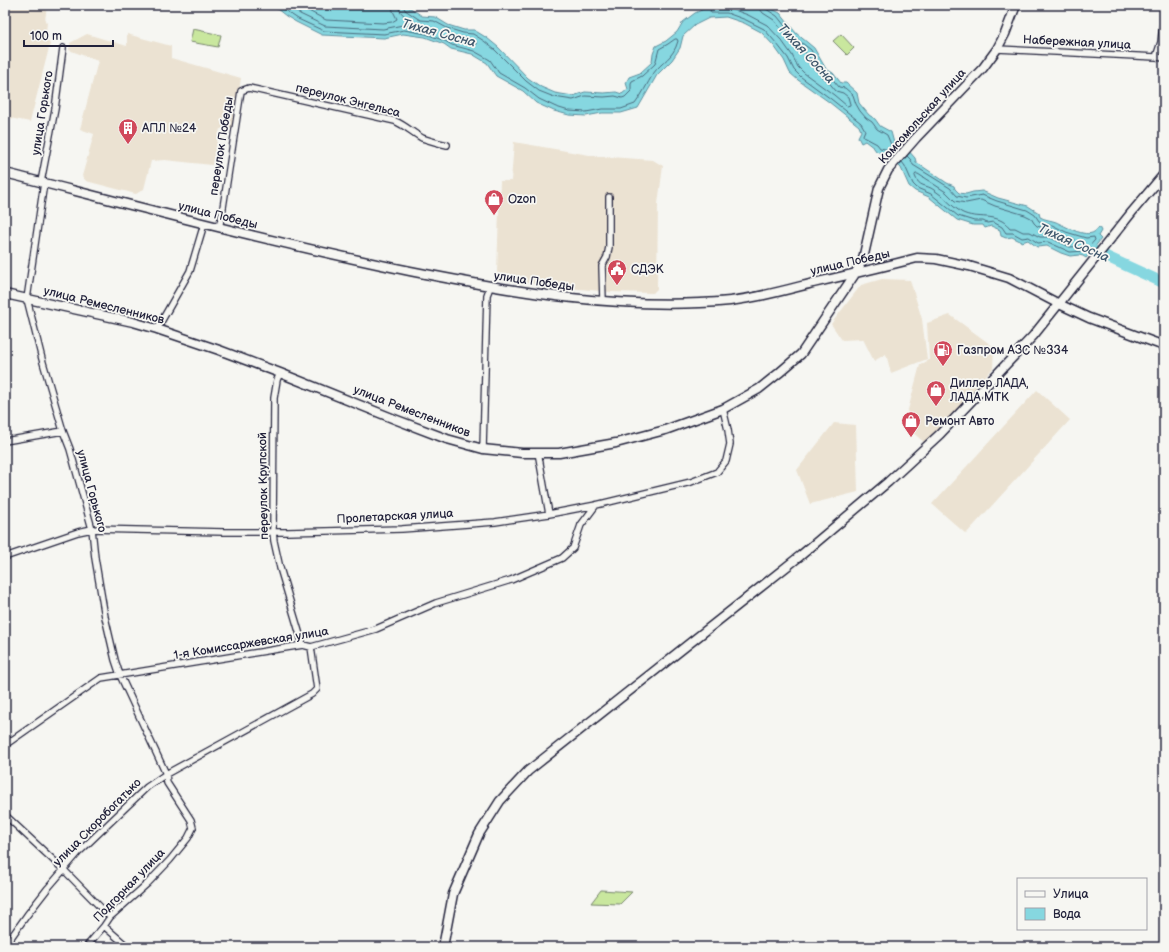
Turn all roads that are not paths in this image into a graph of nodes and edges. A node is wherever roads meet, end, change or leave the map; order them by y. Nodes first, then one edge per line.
1 (1016, 5) edge
2 (1164, 15) edge
3 (63, 48) dead end
4 (998, 48) junction
5 (1156, 57) junction
6 (1164, 58) edge
7 (241, 91) joint
8 (447, 145) dead end
9 (5, 173) edge
10 (1164, 174) edge
11 (42, 182) junction
12 (609, 197) dead end
13 (204, 224) junction
14 (219, 228) junction
15 (855, 274) junction
16 (490, 287) junction
17 (5, 294) edge
18 (27, 299) junction
19 (602, 301) junction
20 (1059, 304) junction
21 (157, 329) junction
22 (1164, 346) edge
23 (280, 373) junction
24 (723, 409) junction
25 (63, 431) junction
26 (5, 440) edge
27 (483, 449) junction
28 (538, 452) junction
29 (596, 505) junction
30 (549, 514) junction
31 (92, 528) junction
32 (273, 532) junction
33 (5, 557) edge
34 (303, 645) junction
35 (312, 647) junction
36 (120, 675) junction
37 (5, 745) edge
38 (166, 774) junction
39 (5, 815) edge
40 (188, 838) joint
41 (64, 870) junction
42 (110, 917) junction
43 (104, 926) junction
44 (5, 946) edge
45 (86, 947) edge
46 (128, 947) edge
47 (444, 947) edge

1 - 4 main road, Комсомольская улица
2 - 5 street
3 - 11 street, улица Горького
4 - 5 street, Набережная улица
4 - 15 main road, Комсомольская улица
5 - 6 street, Набережная улица
7 - 8 street, переулок Энгельса
7 - 14 street, переулок Победы
9 - 11 main road, улица Победы
10 - 20 main road
11 - 13 main road, улица Победы
11 - 18 street, улица Горького
12 - 19 street
13 - 14 main road, улица Победы
13 - 21 street
14 - 16 main road, улица Победы
15 - 19 main road, улица Победы
15 - 20 main road, улица Победы
15 - 24 main road, улица Ремесленников
16 - 19 main road, улица Победы
16 - 27 street
17 - 18 main road, улица Ремесленников
18 - 21 main road, улица Ремесленников
18 - 25 street, улица Горького
20 - 22 main road, улица Победы
20 - 47 main road
21 - 23 main road, улица Ремесленников
23 - 27 main road, улица Ремесленников
23 - 32 street, переулок Крупской
24 - 28 main road, улица Ремесленников
24 - 29 street, Пролетарская улица
25 - 26 street
25 - 31 street, улица Горького
27 - 28 main road, улица Ремесленников
28 - 30 street
29 - 30 street, Пролетарская улица
29 - 35 street, 1-я Комиссаржевская улица
30 - 32 street, Пролетарская улица
31 - 32 street, Пролетарская улица
31 - 33 street, Пролетарская улица
31 - 36 street, улица Горького
32 - 34 street, переулок Крупской
34 - 35 street, 1-я Комиссаржевская улица
34 - 36 street, 1-я Комиссаржевская улица
35 - 38 street, улица Скоробогатько
36 - 37 street, 1-я Комиссаржевская улица
36 - 38 street, улица Горького
38 - 40 street, улица Горького
38 - 41 street, улица Скоробогатько
39 - 41 street
40 - 42 street, Подгорная улица
41 - 42 street
41 - 44 street, улица Скоробогатько
42 - 43 street, Подгорная улица
43 - 45 street, Подгорная улица
43 - 46 street

